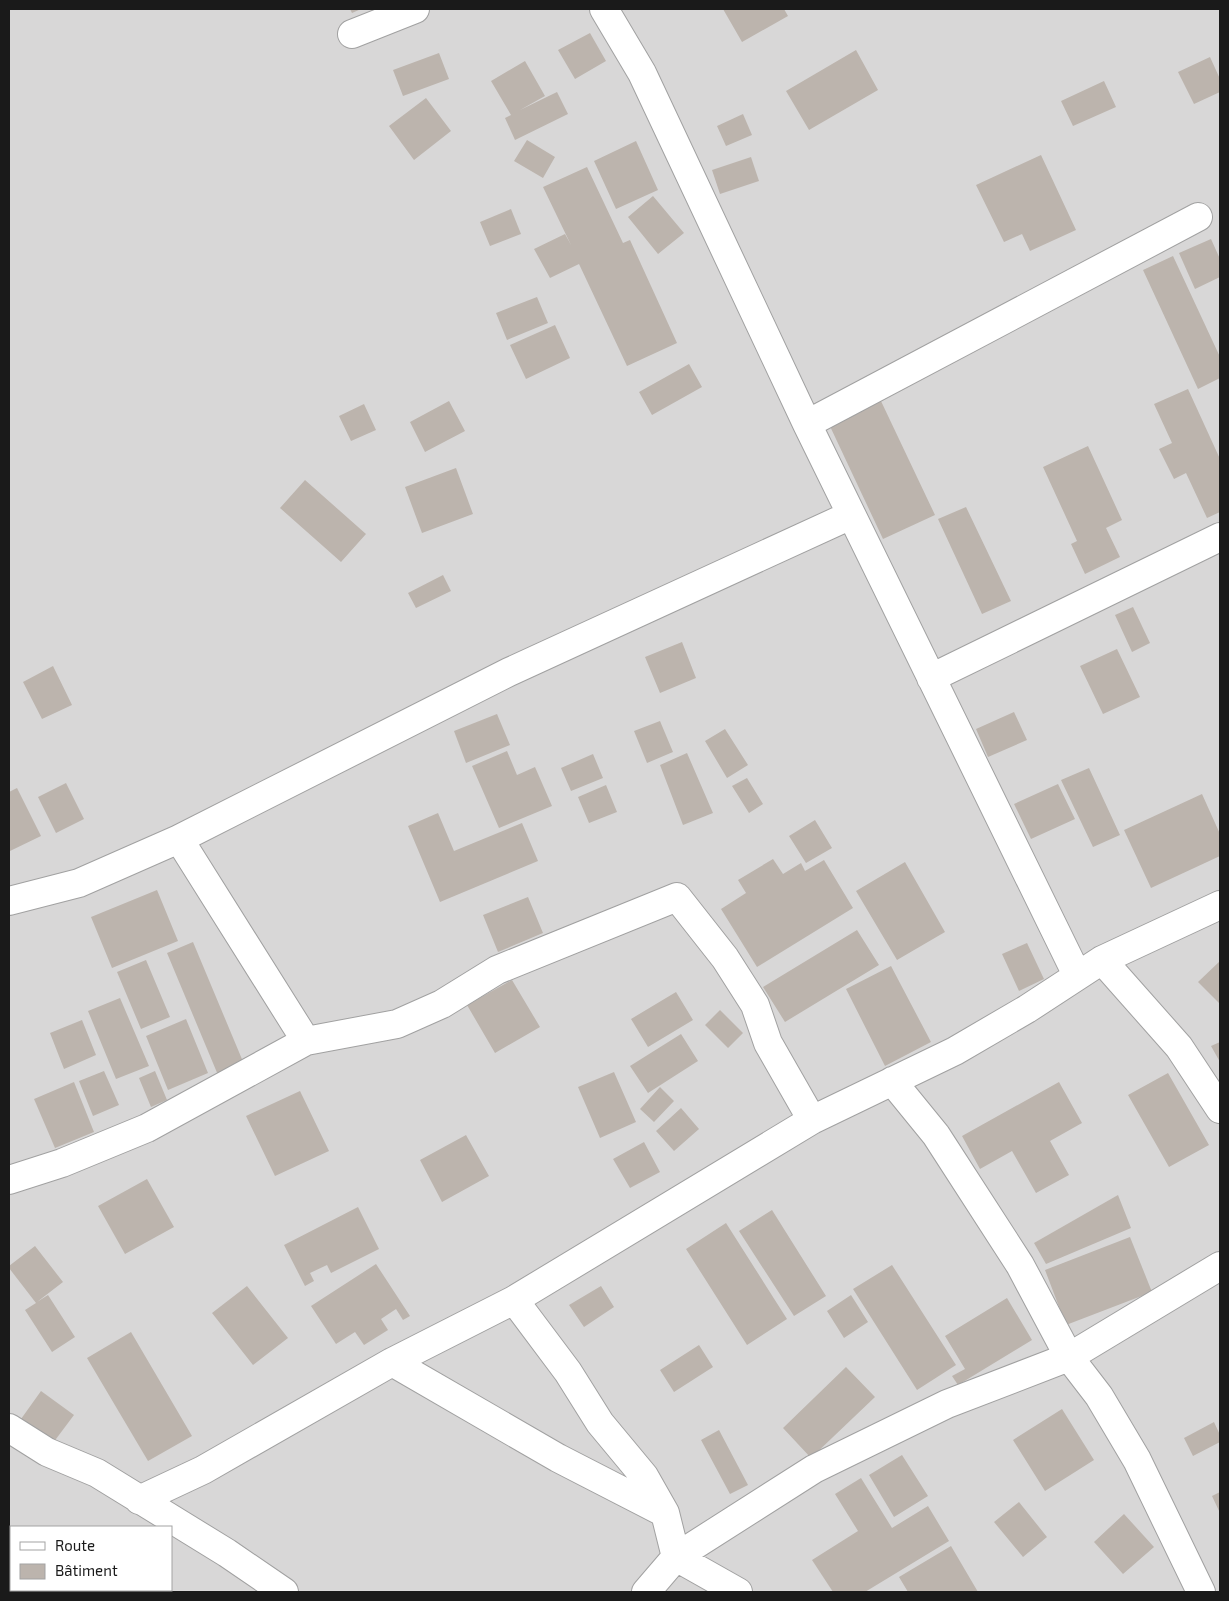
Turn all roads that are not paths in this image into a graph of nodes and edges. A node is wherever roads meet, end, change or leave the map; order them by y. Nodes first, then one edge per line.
1 (415, 9) edge
2 (604, 9) edge
3 (352, 34) dead end
4 (1198, 216) dead end
5 (807, 424) junction
6 (851, 515) junction
7 (1220, 537) edge
8 (931, 678) junction
9 (179, 839) junction
10 (9, 901) edge
11 (1220, 906) edge
12 (1102, 960) junction
13 (1077, 975) junction
14 (306, 1042) junction
15 (892, 1082) junction
16 (1220, 1109) edge
17 (812, 1120) junction
18 (9, 1180) edge
19 (1220, 1266) edge
20 (514, 1300) junction
21 (1068, 1357) junction
22 (392, 1362) junction
23 (9, 1428) edge
24 (140, 1500) junction
25 (666, 1514) junction
26 (676, 1558) junction
27 (284, 1592) edge
28 (646, 1592) edge
29 (738, 1592) edge
30 (1201, 1592) edge

1 - 3 street
2 - 5 street
4 - 5 street
5 - 6 street
6 - 8 street
6 - 9 street
7 - 8 street
8 - 13 street
9 - 10 street
9 - 14 street
11 - 12 street
12 - 13 street
12 - 16 street
13 - 15 street
14 - 17 street
14 - 18 street
15 - 17 street
15 - 21 street
17 - 20 street
19 - 21 street
20 - 22 street
20 - 25 street
21 - 26 street
21 - 30 street
22 - 24 street
22 - 25 street
23 - 24 street
24 - 27 street
25 - 26 street
26 - 28 street
26 - 29 street

